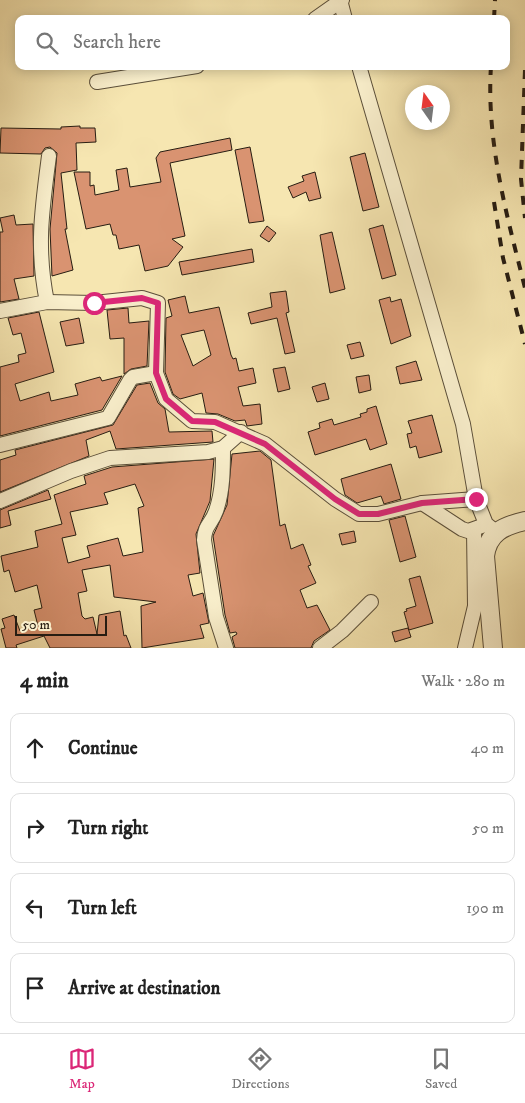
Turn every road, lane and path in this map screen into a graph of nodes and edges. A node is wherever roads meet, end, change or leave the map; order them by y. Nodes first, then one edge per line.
1 (341, 1) edge
2 (321, 15) edge
3 (345, 15) edge
4 (172, 70) edge
5 (360, 70) edge
6 (98, 82) dead end
7 (49, 156) dead end
8 (48, 302) junction
9 (0, 311) edge
10 (156, 373) junction
11 (241, 432) junction
12 (0, 444) edge
13 (223, 448) junction
14 (476, 499) junction
15 (0, 501) edge
16 (422, 503) junction
17 (525, 521) edge
18 (485, 529) junction
19 (371, 602) dead end
20 (226, 648) edge
21 (320, 648) edge
22 (465, 648) edge
23 (493, 648) edge

1 - 2 street
1 - 3 street
4 - 6 street
5 - 14 street
7 - 8 street
8 - 9 street
8 - 10 street
10 - 11 street
10 - 12 street
11 - 13 street
11 - 16 street
13 - 15 street
13 - 20 street
14 - 16 street
14 - 18 street
16 - 18 street
17 - 18 street
18 - 22 street
18 - 23 street
19 - 21 street

